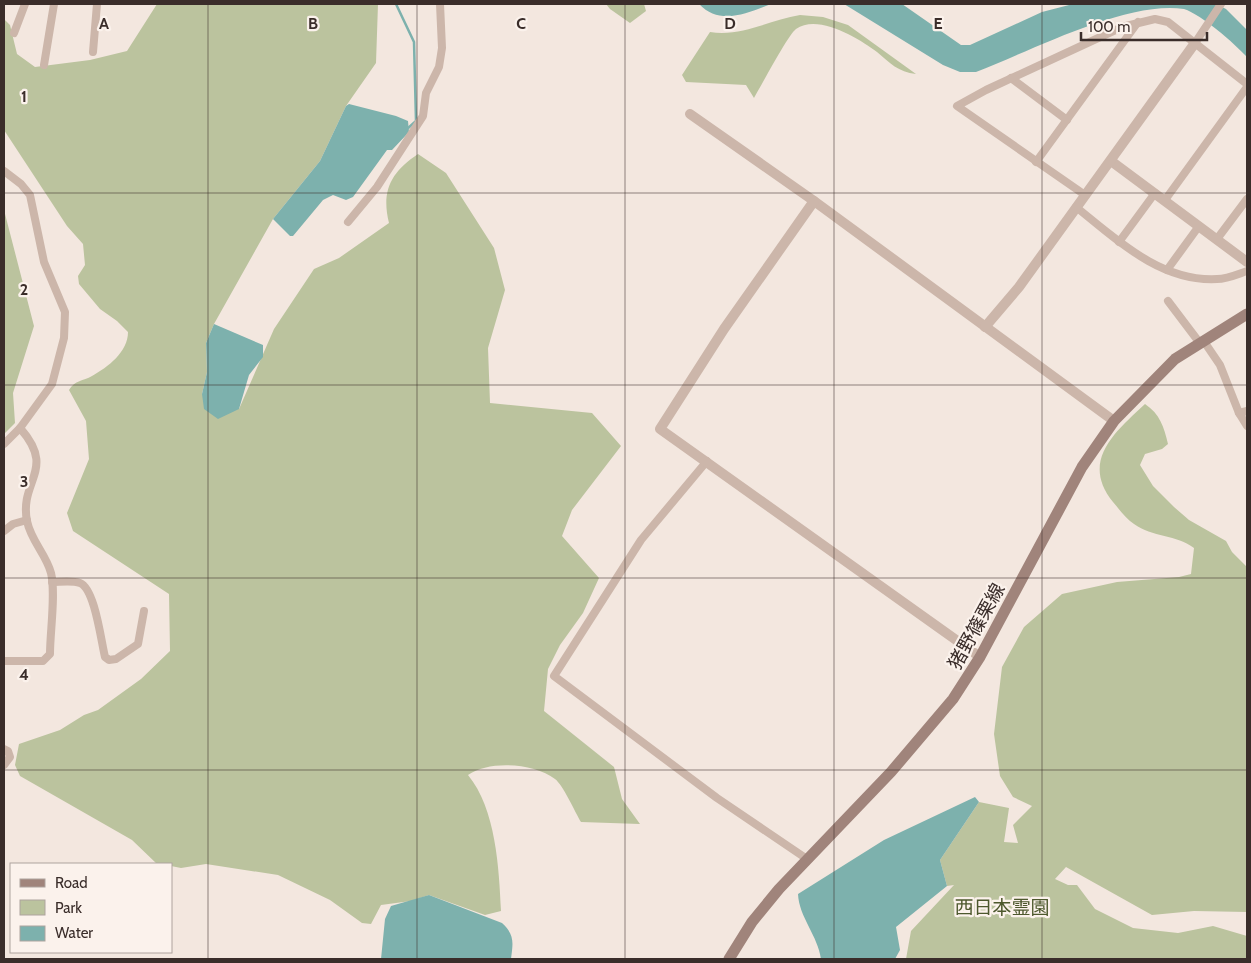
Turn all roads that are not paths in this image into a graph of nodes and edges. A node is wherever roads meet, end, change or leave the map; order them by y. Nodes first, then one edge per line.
1 (25, 4) edge
2 (54, 4) edge
3 (97, 4) edge
4 (440, 4) edge
5 (1221, 4) edge
6 (1138, 22) junction
7 (14, 33) dead end
8 (1195, 43) junction
9 (92, 52) dead end
10 (44, 65) dead end
11 (1011, 78) junction
12 (1247, 86) edge
13 (690, 114) dead end
14 (1067, 120) junction
15 (1111, 160) junction
16 (1036, 162) junction
17 (4, 171) edge
18 (1155, 193) junction
19 (1084, 195) junction
20 (1165, 200) junction
21 (814, 201) junction
22 (1246, 203) edge
23 (1076, 207) junction
24 (348, 222) dead end
25 (1199, 226) junction
26 (1217, 240) junction
27 (1120, 242) junction
28 (1247, 262) edge
29 (1167, 270) junction
30 (1247, 271) edge
31 (1168, 301) dead end
32 (1247, 314) edge
33 (985, 327) junction
34 (1201, 341) junction
35 (1243, 412) edge
36 (1114, 421) junction
37 (1247, 426) edge
38 (20, 428) junction
39 (4, 444) edge
40 (707, 461) junction
41 (27, 520) junction
42 (4, 531) edge
43 (52, 582) junction
44 (144, 612) dead end
45 (980, 657) junction
46 (4, 661) edge
47 (4, 749) edge
48 (4, 765) edge
49 (808, 859) junction
50 (729, 959) edge

1 - 7 street
2 - 10 street
3 - 9 street
4 - 24 street
5 - 8 street
6 - 8 street
6 - 11 street
6 - 14 street
8 - 12 street
8 - 15 street
11 - 14 street
11 - 16 street
12 - 20 street
13 - 21 street
14 - 16 street
15 - 18 street
15 - 19 street
16 - 19 street
17 - 38 street
18 - 20 street
18 - 27 street
19 - 23 street
20 - 25 street
21 - 33 street
21 - 40 street
22 - 26 street
23 - 27 street
23 - 33 street
25 - 26 street
25 - 29 street
26 - 28 street
27 - 29 street
29 - 30 street
31 - 34 street
32 - 34 main road, 猪野篠栗線
33 - 36 street
34 - 35 street
34 - 36 main road, 猪野篠栗線
35 - 37 street
36 - 45 main road, 猪野篠栗線
38 - 39 street
38 - 41 street
40 - 45 street
40 - 49 street
41 - 42 street
41 - 43 street
43 - 44 street
43 - 46 street
45 - 49 main road, 猪野篠栗線
47 - 48 street
49 - 50 main road, 猪野篠栗線

